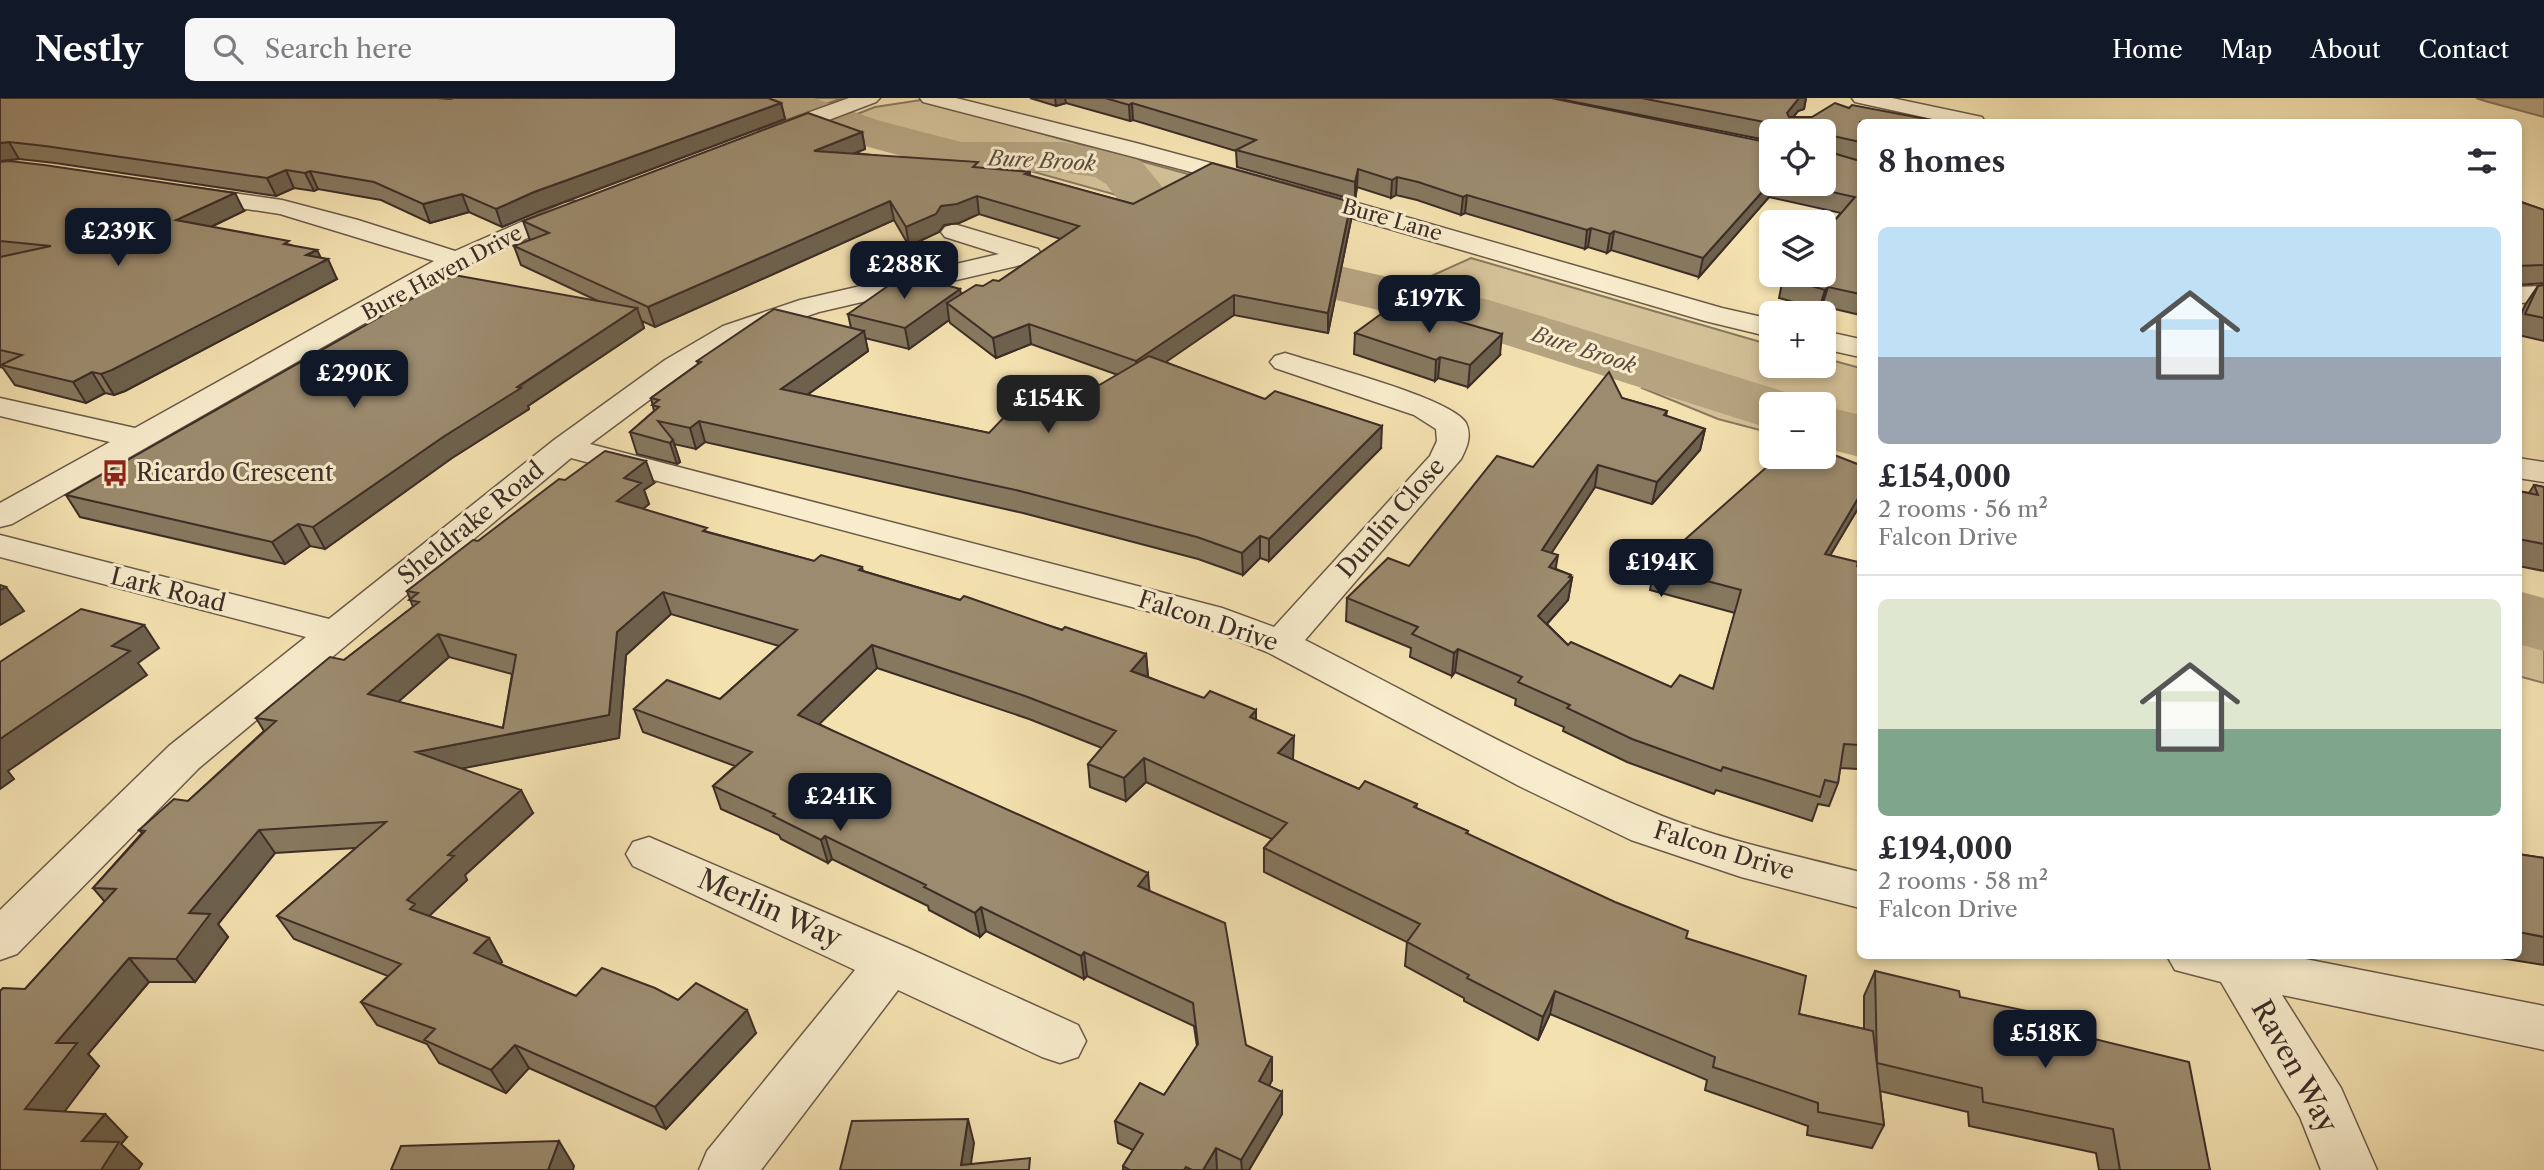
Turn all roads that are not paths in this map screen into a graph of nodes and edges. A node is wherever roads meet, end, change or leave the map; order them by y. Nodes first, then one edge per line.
1 (869, 98) edge
2 (930, 98) edge
3 (1862, 98) edge
4 (1840, 107) edge
5 (1960, 119) edge
6 (744, 144) edge
7 (165, 190) edge
8 (601, 198) edge
9 (954, 233) dead end
10 (456, 260) junction
11 (2544, 293) edge
12 (2522, 295) edge
13 (1759, 325) edge
14 (1836, 343) edge
15 (1857, 347) edge
16 (1285, 362) dead end
17 (0, 407) edge
18 (141, 439) junction
19 (565, 447) junction
20 (2522, 469) edge
21 (2544, 472) edge
22 (0, 517) edge
23 (0, 547) edge
24 (336, 633) junction
25 (1281, 643) junction
26 (649, 855) dead end
27 (1857, 889) edge
28 (0, 940) edge
29 (2214, 960) edge
30 (891, 962) junction
31 (2544, 1028) edge
32 (1060, 1041) dead end
33 (727, 1170) edge
34 (2349, 1170) edge

1 - 6 street
2 - 13 street, Bure Lane
3 - 4 street
3 - 5 street
7 - 10 street
8 - 10 street, Bure Haven Drive
9 - 19 street, Sheldrake Road
10 - 18 street, Bure Haven Drive
11 - 12 street
14 - 15 street
16 - 25 street, Dunlin Close
17 - 18 street
18 - 22 street, Bure Haven Drive
19 - 24 street, Sheldrake Road
19 - 25 street, Falcon Drive
20 - 21 street
23 - 24 street, Lark Road
24 - 28 street, Sheldrake Road
25 - 27 street, Falcon Drive
26 - 30 street, Merlin Way
29 - 31 street
29 - 34 street, Raven Way
30 - 32 street, Merlin Way
30 - 33 street

